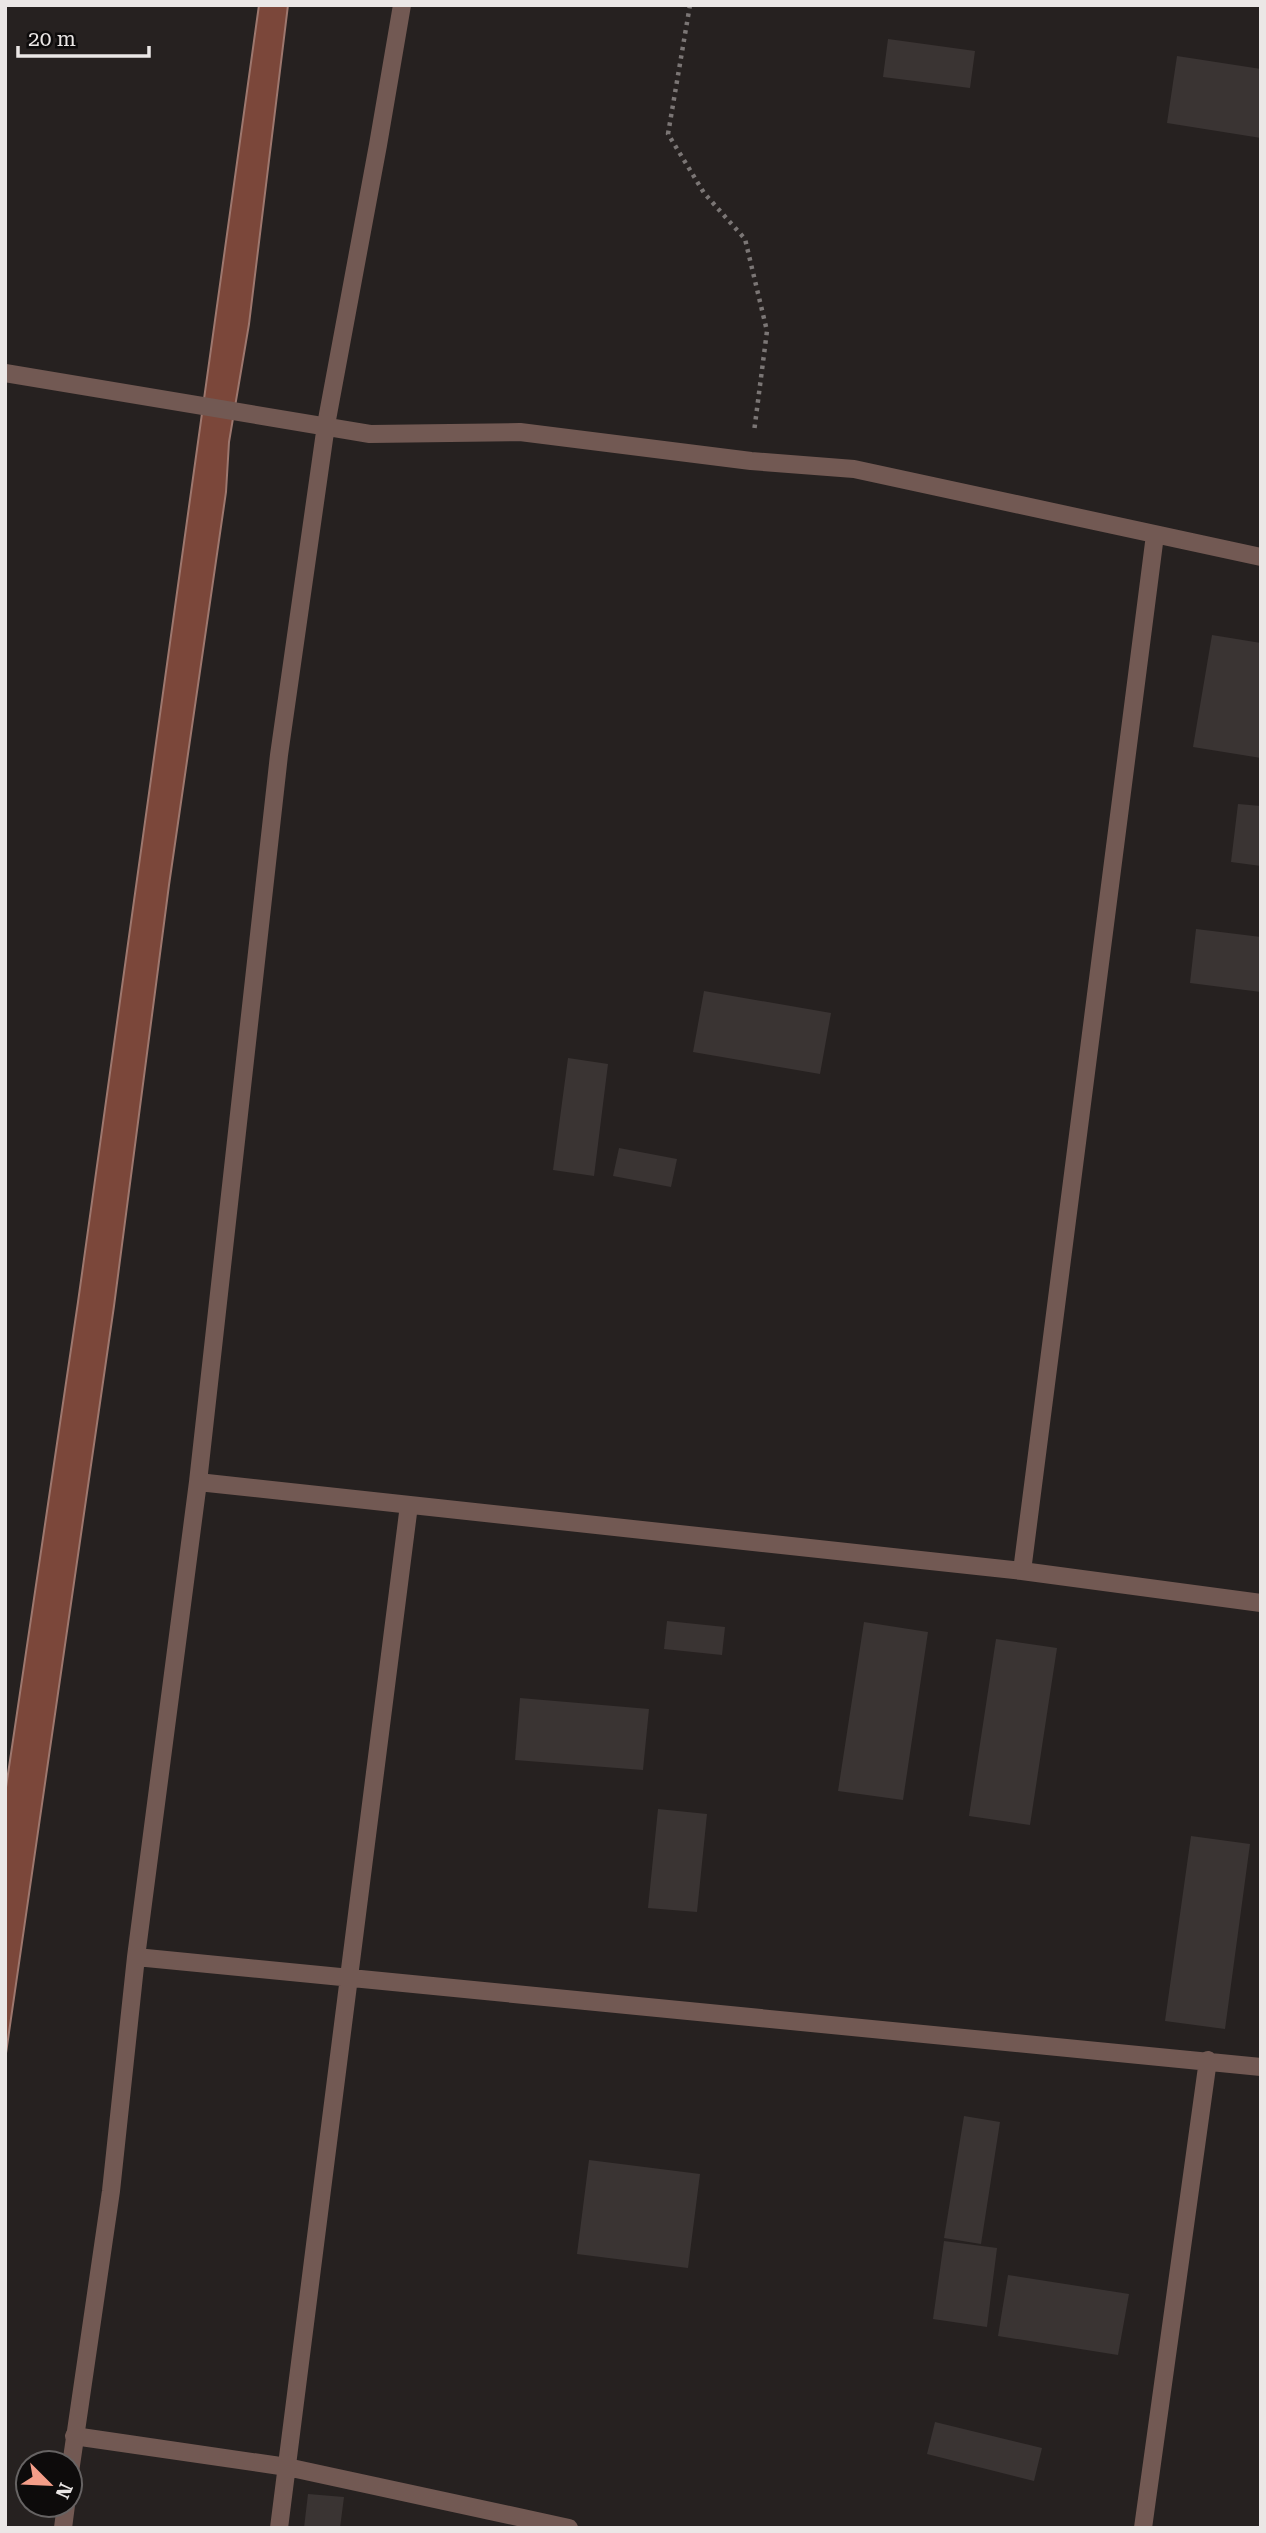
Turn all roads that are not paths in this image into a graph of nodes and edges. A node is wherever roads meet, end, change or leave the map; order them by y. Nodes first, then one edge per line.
1 (402, 5) edge
2 (5, 373) edge
3 (326, 425) junction
4 (1155, 535) junction
5 (1261, 557) edge
6 (198, 1482) junction
7 (409, 1505) junction
8 (1022, 1571) junction
9 (1261, 1603) edge
10 (136, 1957) junction
11 (348, 1976) junction
12 (1208, 2060) junction
13 (1261, 2067) edge
14 (74, 2437) junction
15 (73, 2449) edge
16 (287, 2467) junction
17 (279, 2528) edge
18 (569, 2528) edge
19 (1143, 2528) edge

1 - 3 street
2 - 3 street
3 - 4 street
3 - 6 street
4 - 5 street
4 - 8 street
6 - 7 street
6 - 10 street
7 - 8 street
7 - 11 street
8 - 9 street
10 - 11 street
10 - 14 street
11 - 12 street
11 - 16 street
12 - 13 street
12 - 19 street
14 - 15 street
14 - 16 street
16 - 17 street
16 - 18 street

